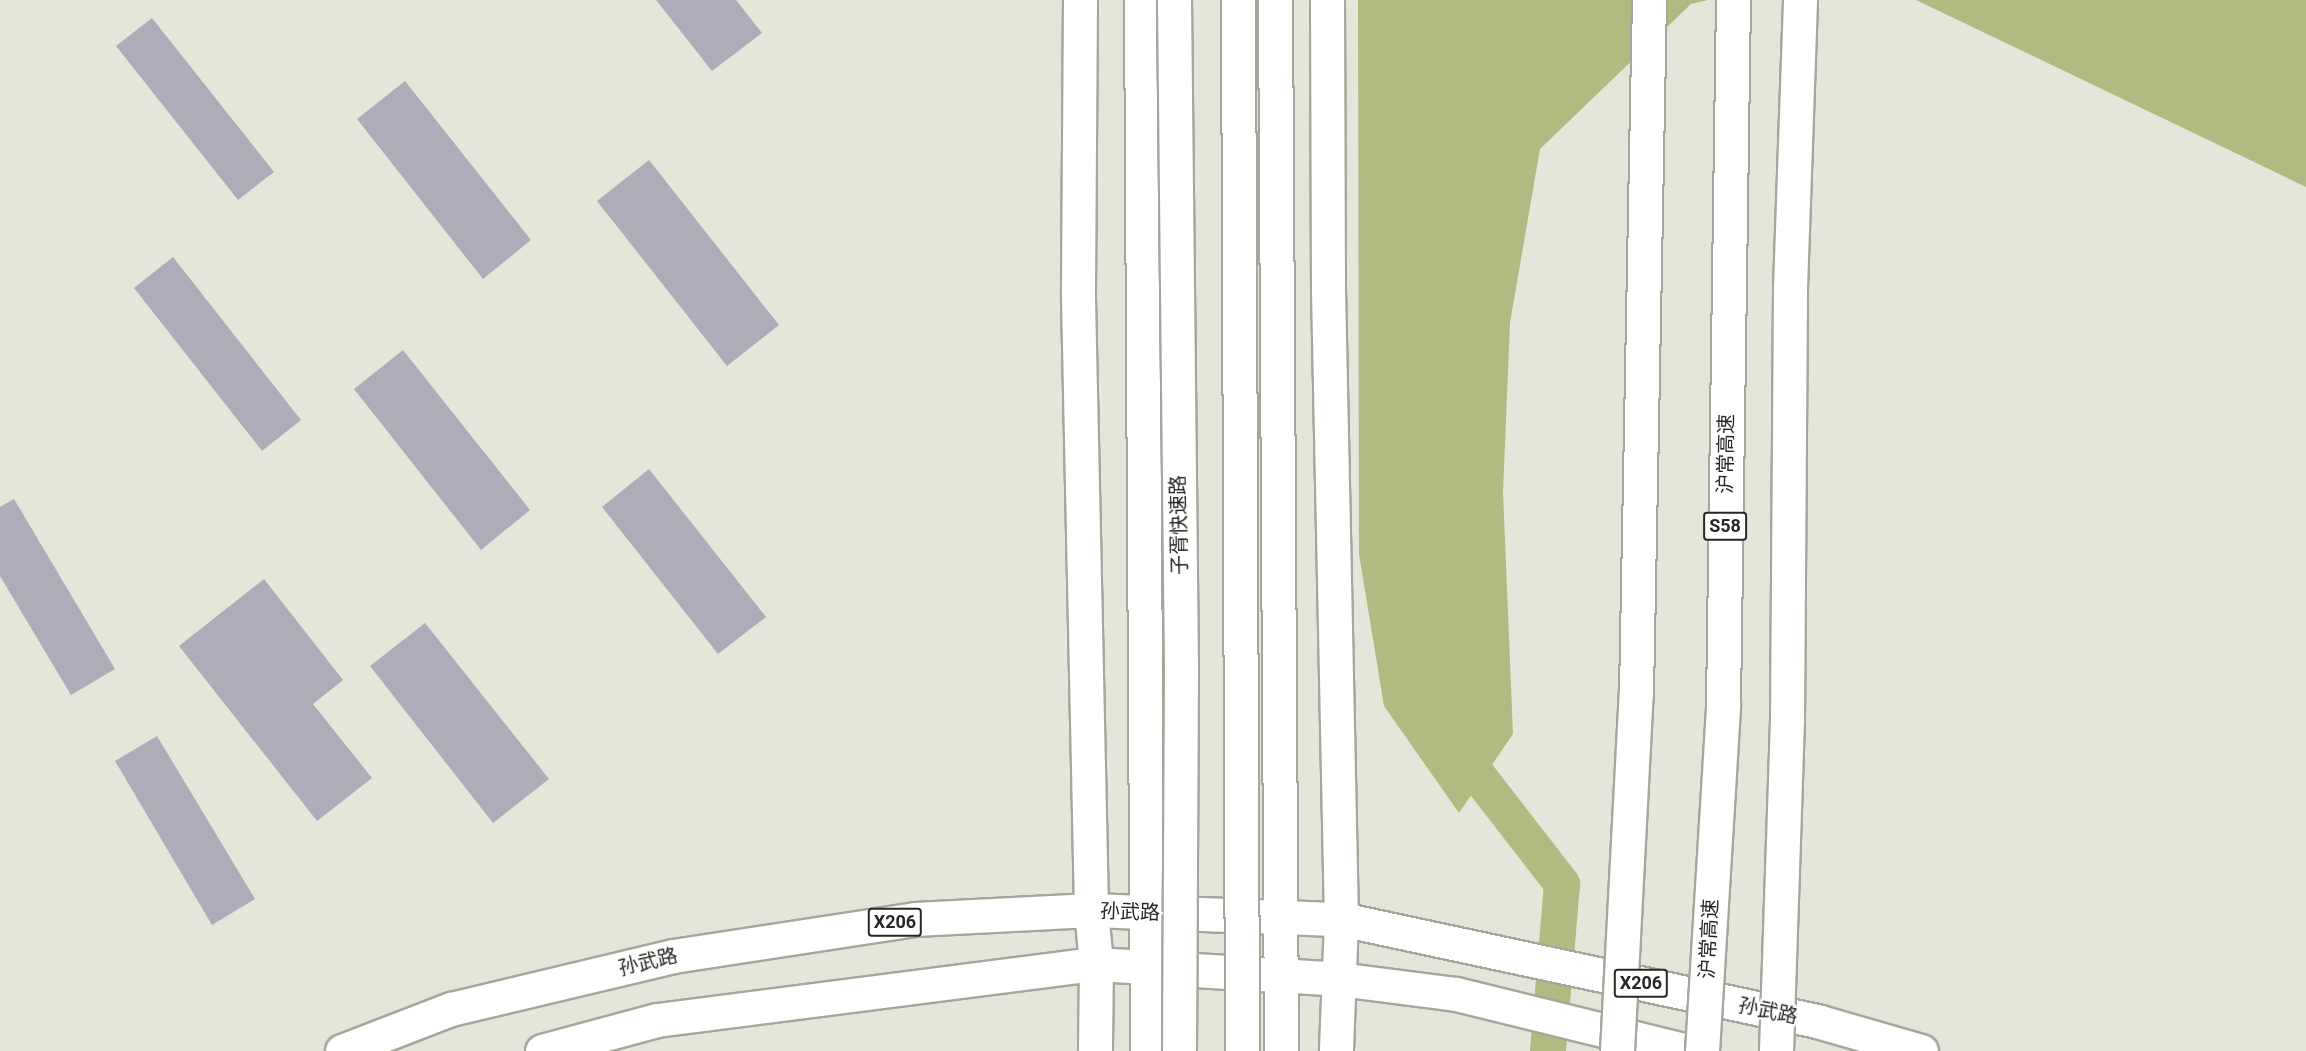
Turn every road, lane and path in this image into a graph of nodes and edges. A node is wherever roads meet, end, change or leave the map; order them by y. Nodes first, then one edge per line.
1 (1080, 0) edge
2 (1141, 0) edge
3 (1174, 0) edge
4 (1238, 0) edge
5 (1275, 0) edge
6 (1327, 0) edge
7 (1649, 0) edge
8 (1733, 0) edge
9 (1800, 0) edge
10 (1091, 910) junction
11 (1149, 912) junction
12 (1282, 917) junction
13 (1341, 919) junction
14 (1096, 964) junction
15 (1149, 967) junction
16 (1282, 975) junction
17 (1339, 979) junction
18 (342, 1051) edge
19 (542, 1051) edge
20 (1095, 1051) edge
21 (1147, 1051) edge
22 (1179, 1051) edge
23 (1242, 1051) edge
24 (1281, 1051) edge
25 (1336, 1051) edge
26 (1617, 1051) edge
27 (1688, 1051) edge
28 (1702, 1051) edge
29 (1776, 1051) edge
30 (1921, 1051) edge

1 - 10 main road
2 - 11 main road
3 - 22 main road, 子胥快速路, bridge
4 - 23 main road, bridge
5 - 12 main road
6 - 13 main road
7 - 26 main road, bridge
8 - 28 main road, 沪常高速 / S58, bridge
9 - 29 main road, bridge
10 - 11 main road, 孙武路 / X206
10 - 14 main road
10 - 18 main road, 孙武路 / X206
11 - 12 main road, 孙武路 / X206
11 - 15 main road
12 - 13 main road, 孙武路 / X206
12 - 16 main road
13 - 17 main road
13 - 30 main road, 孙武路 / X206, bridge
14 - 15 main road
14 - 19 main road
14 - 20 main road
15 - 16 main road
15 - 21 main road
16 - 17 main road
16 - 24 main road
17 - 25 main road
17 - 27 main road

